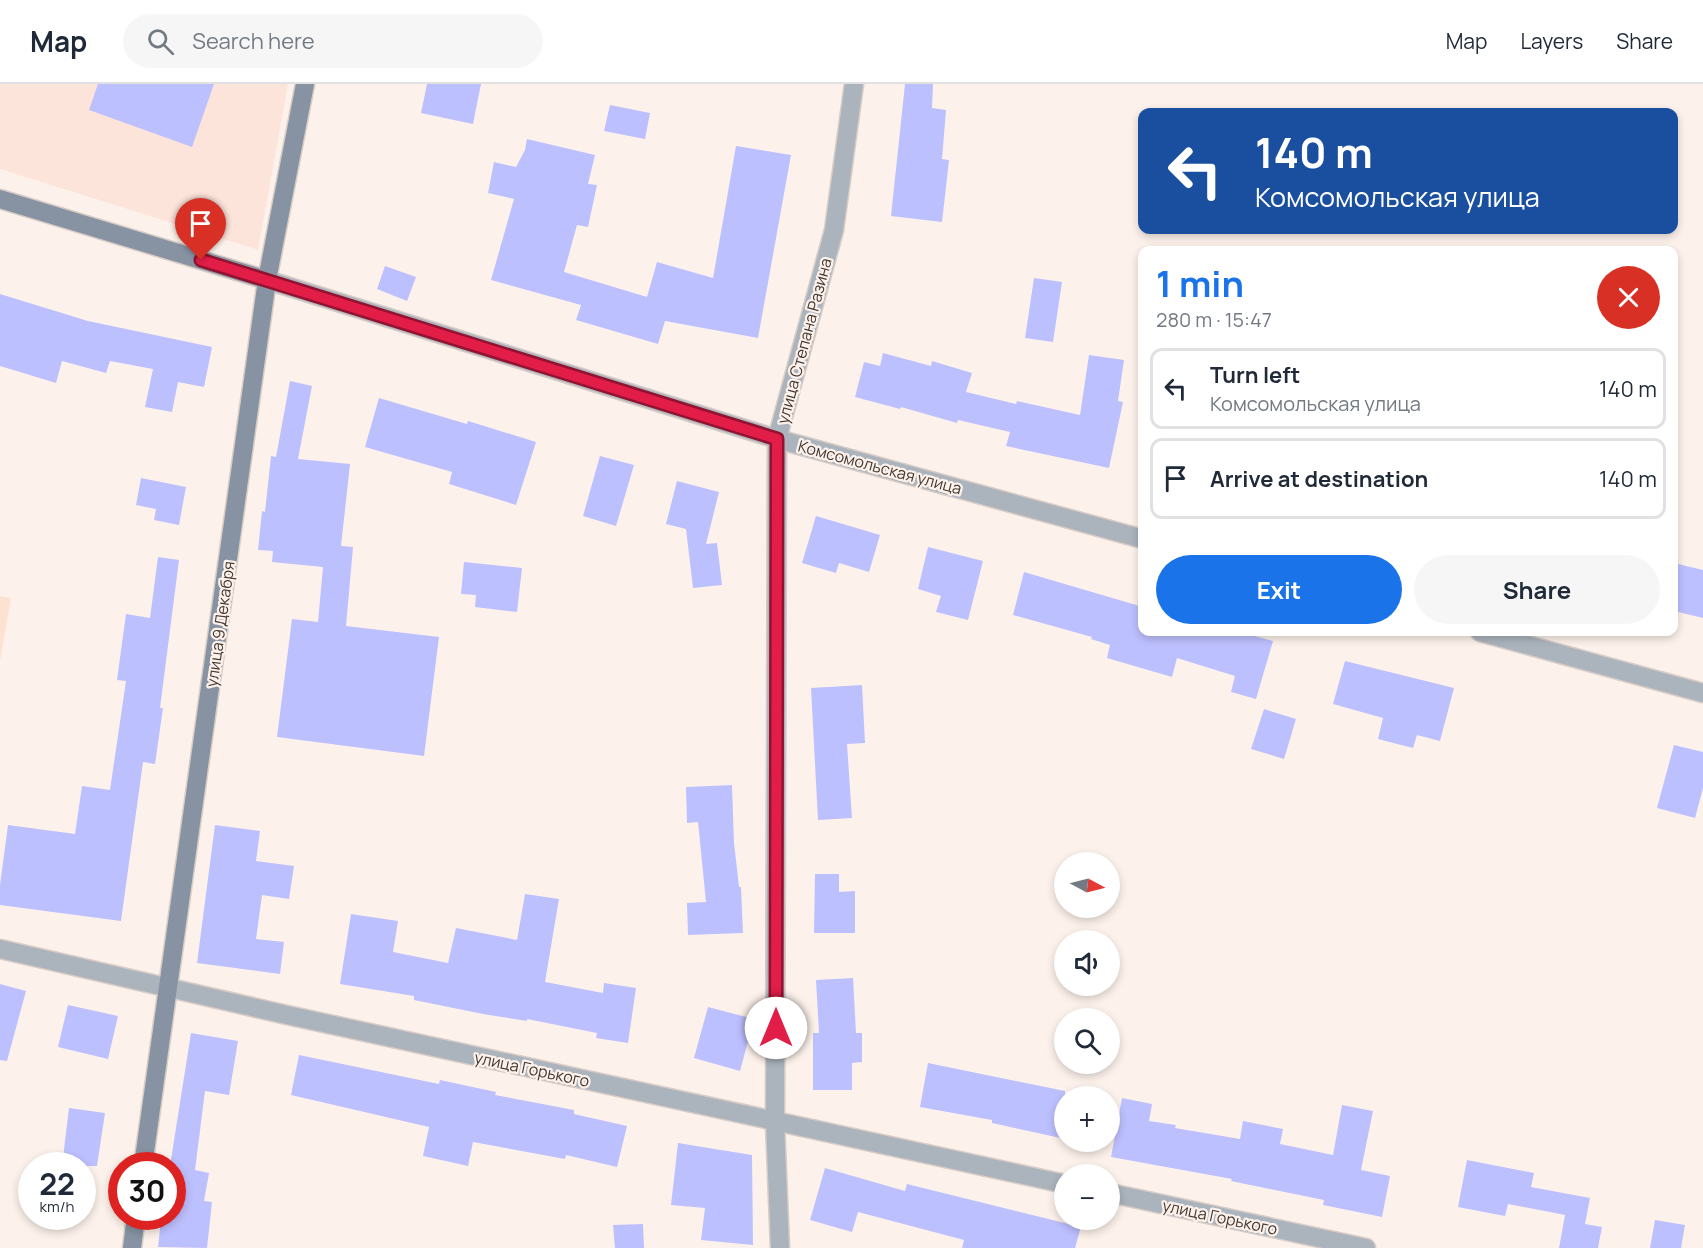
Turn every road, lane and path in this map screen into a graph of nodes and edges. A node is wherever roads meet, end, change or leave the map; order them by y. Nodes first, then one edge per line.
1 (305, 84) edge
2 (854, 84) edge
3 (0, 199) edge
4 (267, 280) junction
5 (777, 439) junction
6 (1138, 538) edge
7 (1494, 636) edge
8 (1703, 693) edge
9 (0, 949) edge
10 (169, 988) junction
11 (775, 1122) junction
12 (145, 1152) edge
13 (1054, 1182) edge
14 (1120, 1195) edge
15 (134, 1230) edge
16 (132, 1248) edge
17 (780, 1248) edge
18 (1366, 1248) edge

1 - 4 main road, улица 9 Декабря
2 - 5 street, улица Степана Разина
3 - 4 main road, Комсомольская улица
4 - 5 street, Комсомольская улица
4 - 10 main road, улица 9 Декабря
5 - 6 street, Комсомольская улица
5 - 11 street, улица Степана Разина
7 - 8 street
9 - 10 street, улица Горького
10 - 11 street, улица Горького
10 - 12 main road, улица 9 Декабря
11 - 13 street, улица Горького
11 - 17 street, улица Степана Разина
14 - 18 street, улица Горького
15 - 16 main road

